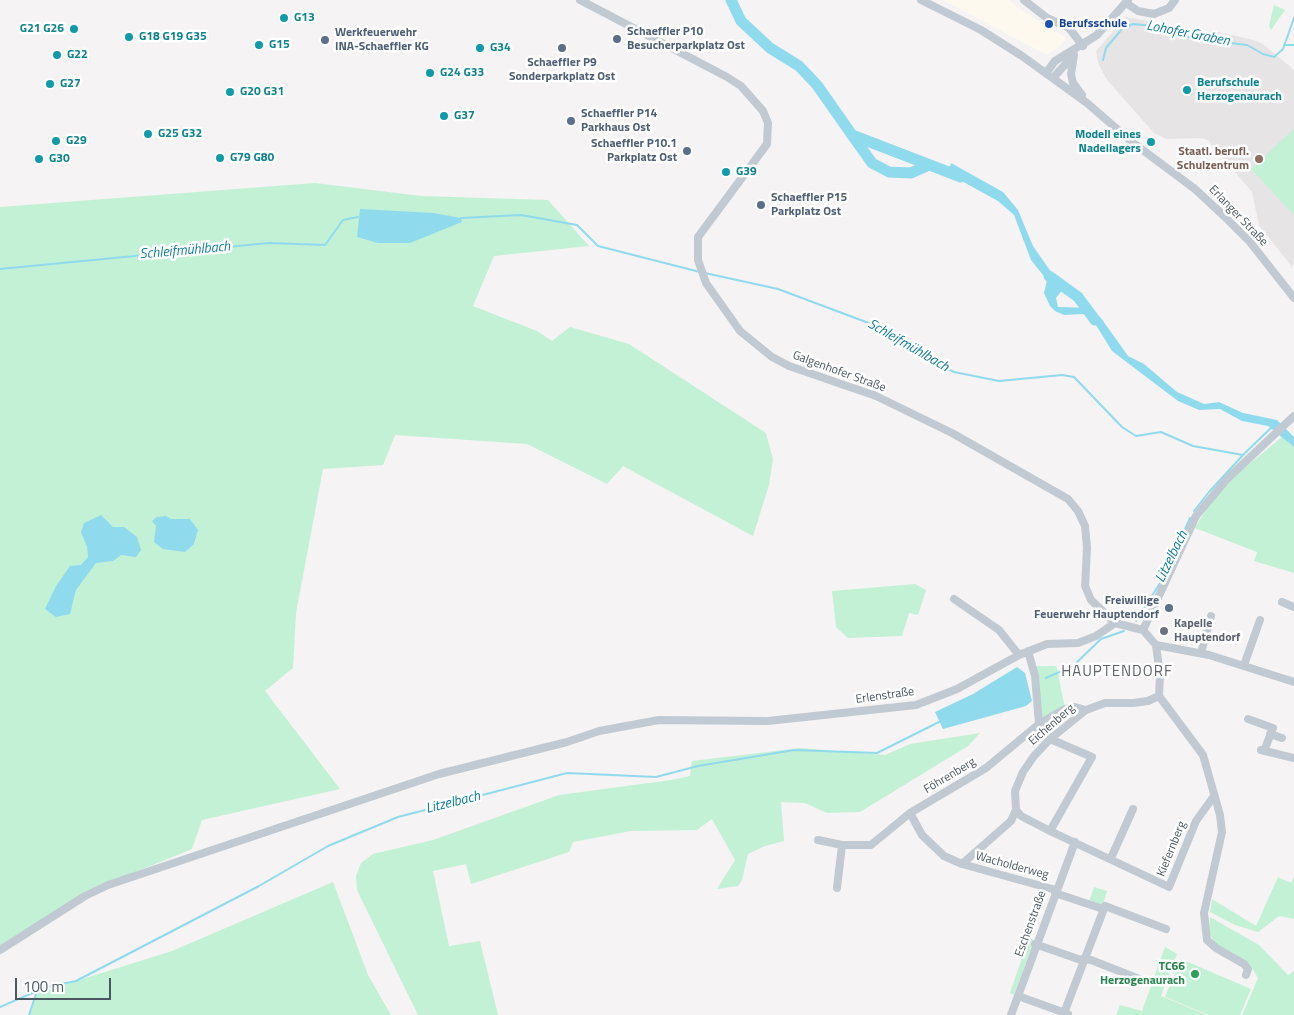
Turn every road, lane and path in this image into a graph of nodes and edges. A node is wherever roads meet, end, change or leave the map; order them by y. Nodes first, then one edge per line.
1 (580, 0) edge
2 (921, 0) edge
3 (1024, 0) edge
4 (1175, 0) edge
5 (1127, 2) edge
6 (1083, 46) junction
7 (1074, 55) junction
8 (1046, 72) junction
9 (1053, 78) junction
10 (1087, 103) junction
11 (1294, 298) edge
12 (1294, 416) edge
13 (954, 599) dead end
14 (1282, 602) dead end
15 (1294, 607) edge
16 (1211, 616) dead end
17 (1260, 620) dead end
18 (1115, 623) junction
19 (1143, 630) junction
20 (1156, 645) junction
21 (1028, 651) junction
22 (1201, 653) junction
23 (1019, 655) junction
24 (1244, 665) junction
25 (1294, 682) edge
26 (1159, 696) junction
27 (1086, 710) junction
28 (1248, 719) dead end
29 (1039, 724) junction
30 (1270, 734) junction
31 (1282, 738) dead end
32 (1050, 739) junction
33 (1294, 758) edge
34 (1214, 796) junction
35 (1133, 809) dead end
36 (1016, 810) junction
37 (910, 813) junction
38 (1050, 831) junction
39 (818, 840) dead end
40 (1075, 842) junction
41 (842, 845) junction
42 (1111, 858) junction
43 (962, 864) junction
44 (837, 888) dead end
45 (1055, 892) junction
46 (1103, 910) junction
47 (1166, 929) dead end
48 (1035, 944) junction
49 (0, 950) edge
50 (1084, 959) junction
51 (1246, 975) dead end
52 (1147, 982) dead end
53 (1018, 996) junction
54 (1067, 1014) edge
55 (1011, 1015) edge

1 - 18 street, Galgenhofer Straße
2 - 8 street, Erlanger Straße
3 - 6 street
4 - 5 street
5 - 6 street
6 - 7 street
6 - 8 street
7 - 9 street
7 - 10 street, Erlanger Straße
8 - 9 street, Erlanger Straße
9 - 10 street, Erlanger Straße
10 - 11 street, Erlanger Straße
12 - 19 street
13 - 23 street
14 - 15 street
16 - 22 street
17 - 24 street
18 - 19 street
18 - 21 street, Erlenstraße
19 - 20 street
20 - 22 street
20 - 26 street
21 - 23 street, Erlenstraße
21 - 29 street
22 - 24 street
23 - 49 street, Erlenstraße
24 - 25 street
26 - 27 street, Eichenberg
26 - 34 street
27 - 29 street, Föhrenberg
27 - 32 street, Eichenberg
28 - 30 street
29 - 37 street, Föhrenberg
30 - 31 street
30 - 33 street
32 - 36 street, Eichenberg
32 - 38 street
34 - 42 street, Kiefernberg
34 - 51 street
35 - 42 street
36 - 38 street
36 - 43 street
37 - 41 street, Föhrenberg
37 - 43 street, Wacholderweg
38 - 40 street
39 - 41 street, Föhrenberg
40 - 42 street
40 - 45 street, Eschenstraße
41 - 44 street
43 - 45 street, Wacholderweg
45 - 46 street, Wacholderweg
45 - 48 street, Eschenstraße
46 - 47 street, Wacholderweg
46 - 50 street
48 - 50 street
48 - 53 street, Eschenstraße
50 - 52 street
50 - 54 street
53 - 54 street
53 - 55 street, Eschenstraße

